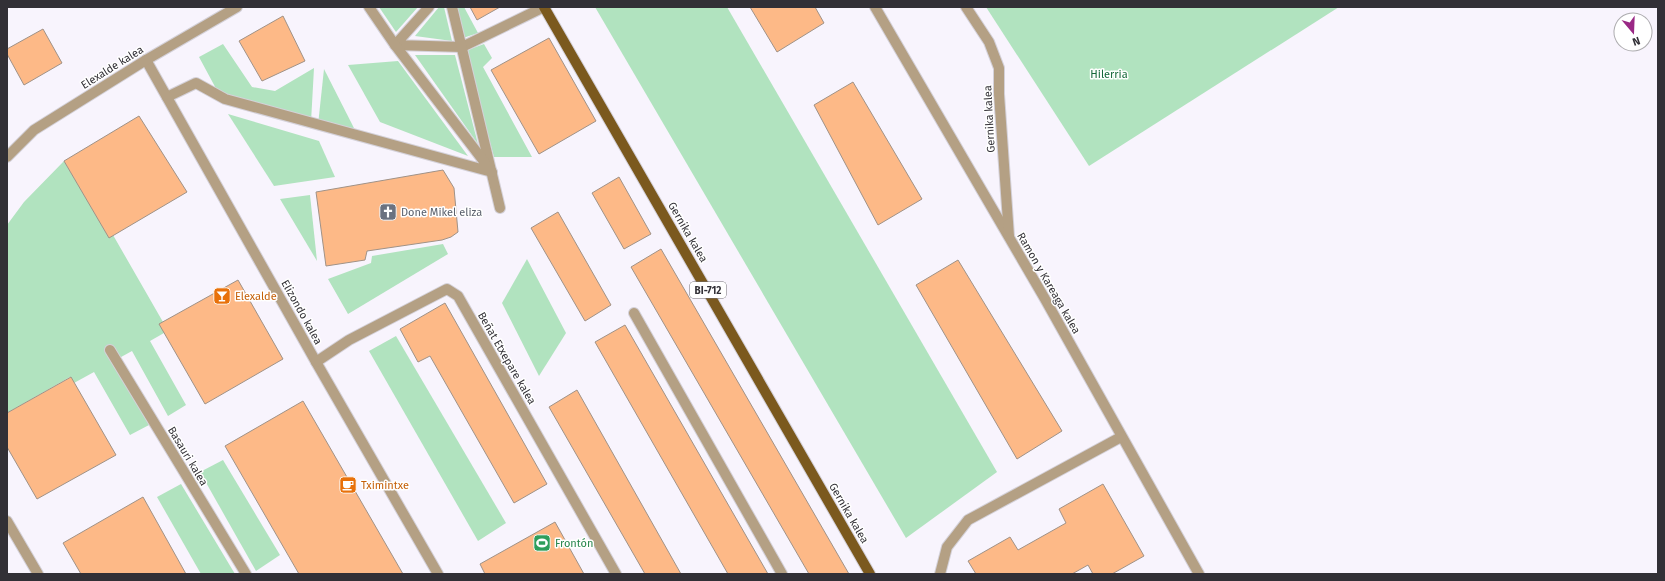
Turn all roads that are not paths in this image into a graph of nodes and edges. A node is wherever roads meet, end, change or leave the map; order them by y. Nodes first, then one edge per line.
1 (237, 7) edge
2 (369, 7) edge
3 (429, 7) edge
4 (452, 7) edge
5 (544, 7) edge
6 (874, 7) edge
7 (966, 7) edge
8 (395, 45) junction
9 (462, 47) junction
10 (146, 60) junction
11 (167, 97) junction
12 (7, 157) edge
13 (492, 172) junction
14 (500, 208) dead end
15 (1009, 238) junction
16 (634, 313) dead end
17 (110, 350) dead end
18 (316, 362) junction
19 (1121, 437) junction
20 (7, 521) edge
21 (38, 574) edge
22 (246, 574) edge
23 (438, 574) edge
24 (616, 574) edge
25 (782, 574) edge
26 (870, 574) edge
27 (940, 574) edge
28 (1198, 574) edge

1 - 10 street, Elexalde kalea
2 - 8 street
3 - 8 street
4 - 9 street
5 - 9 street
5 - 26 main road, Gernika kalea / BI-712
6 - 15 street, Ramon y Kareaga kalea
7 - 15 street, Gernika kalea
8 - 9 street
8 - 13 street
9 - 13 street
10 - 11 street, Elizondo kalea
10 - 12 street, Elexalde kalea
11 - 13 street
11 - 18 street, Elizondo kalea
13 - 14 street
15 - 19 street, Ramon y Kareaga kalea
16 - 25 street
17 - 22 street, Basauri kalea
18 - 23 street, Elizondo kalea
18 - 24 street, Beñat Etxepare kalea
19 - 27 street
19 - 28 street, Ramon y Kareaga kalea
20 - 21 street

